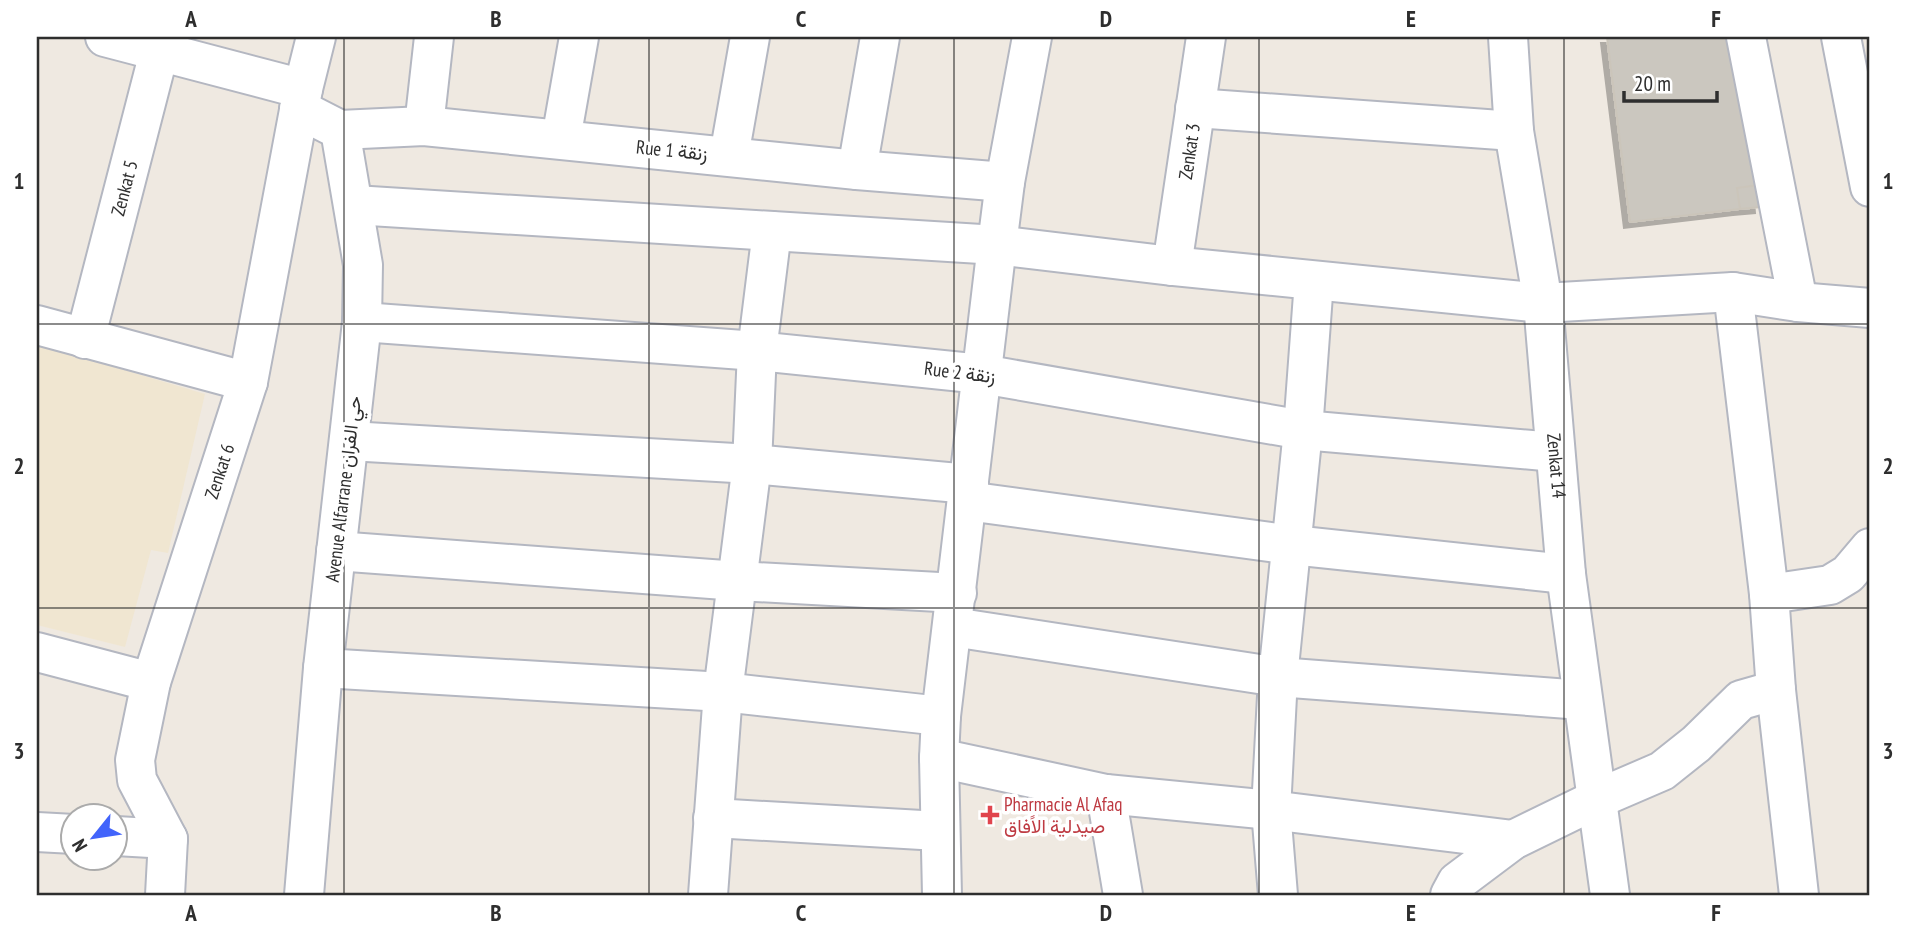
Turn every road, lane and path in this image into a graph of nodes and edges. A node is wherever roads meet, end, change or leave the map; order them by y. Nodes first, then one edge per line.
1 (105, 37) edge
2 (316, 37) edge
3 (434, 37) edge
4 (579, 37) edge
5 (750, 37) edge
6 (880, 37) edge
7 (1032, 37) edge
8 (1206, 37) edge
9 (1508, 37) edge
10 (1746, 37) edge
11 (1841, 37) edge
12 (161, 44) edge
13 (301, 99) junction
14 (1195, 108) junction
15 (424, 126) junction
16 (340, 130) junction
17 (1514, 131) junction
18 (561, 139) junction
19 (729, 156) junction
20 (1868, 167) edge
21 (857, 170) junction
22 (1005, 182) junction
23 (354, 205) junction
24 (772, 231) junction
25 (997, 245) junction
26 (1172, 266) junction
27 (1314, 281) junction
28 (1733, 292) junction
29 (1798, 302) junction
30 (1543, 303) junction
31 (1870, 308) edge
32 (362, 322) junction
33 (37, 325) edge
34 (85, 339) junction
35 (757, 351) junction
36 (982, 374) junction
37 (248, 382) junction
38 (1303, 430) junction
39 (349, 441) junction
40 (1555, 452) junction
41 (752, 464) junction
42 (968, 492) junction
43 (1292, 545) junction
44 (1870, 548) edge
45 (335, 551) junction
46 (1566, 574) junction
47 (738, 581) junction
48 (1769, 594) junction
49 (955, 610) junction
50 (37, 652) edge
51 (323, 668) junction
52 (1278, 677) junction
53 (151, 682) junction
54 (1776, 690) junction
55 (723, 692) junction
56 (1581, 701) junction
57 (942, 716) junction
58 (939, 758) junction
59 (1106, 794) junction
60 (1597, 799) junction
61 (1271, 810) junction
62 (713, 818) junction
63 (939, 831) junction
64 (37, 832) edge
65 (60, 833) edge
66 (130, 837) edge
67 (168, 839) junction
68 (1513, 840) junction
69 (165, 895) edge
70 (304, 895) edge
71 (708, 895) edge
72 (942, 895) edge
73 (1123, 895) edge
74 (1278, 895) edge
75 (1450, 895) edge
76 (1610, 895) edge
77 (1799, 895) edge

1 - 12 street
2 - 13 street, Zenkat 6
3 - 15 street
4 - 18 street
5 - 19 street
6 - 21 street
7 - 22 street
8 - 14 street, Zenkat 3
9 - 17 street, Zenkat 14
10 - 29 street
11 - 20 street
12 - 13 street
12 - 34 street, Zenkat 5
13 - 16 street
13 - 37 street, Zenkat 6
14 - 17 street
14 - 26 street, Zenkat 3
15 - 16 street, Rue 1 زنقة
15 - 18 street, Rue 1 زنقة
16 - 23 street, Avenue Alfarrane حي الفران
17 - 30 street, Zenkat 14
18 - 19 street, Rue 1 زنقة
19 - 21 street, Rue 1 زنقة
21 - 22 street, Rue 1 زنقة
22 - 25 street
23 - 24 street
23 - 32 street, Avenue Alfarrane حي الفران
24 - 25 street
24 - 35 street
25 - 26 street
25 - 36 street
26 - 27 street
27 - 30 street
27 - 38 street
28 - 29 street
28 - 30 street
28 - 48 street
29 - 31 street
30 - 40 street, Zenkat 14
32 - 35 street, Rue 2 زنقة
32 - 39 street, Avenue Alfarrane حي الفران
33 - 34 street
34 - 37 street
35 - 36 street, Rue 2 زنقة
35 - 41 street
36 - 38 street, Rue 2 زنقة
36 - 42 street
37 - 53 street, Zenkat 6
38 - 40 street, Rue 2 زنقة
38 - 43 street
39 - 41 street
39 - 45 street, Avenue Alfarrane حي الفران
40 - 46 street, Zenkat 14
41 - 42 street
41 - 47 street
42 - 43 street
42 - 49 street
43 - 46 street
43 - 52 street
44 - 48 street
45 - 47 street
45 - 51 street, Avenue Alfarrane حي الفران
46 - 56 street, Zenkat 14
47 - 49 street
47 - 55 street
48 - 54 street
49 - 52 street
49 - 57 street
50 - 53 street
51 - 55 street
51 - 70 street, Avenue Alfarrane حي الفران
52 - 56 street
52 - 61 street
53 - 67 street, Zenkat 6
54 - 60 street
54 - 77 street
55 - 57 street
55 - 62 street
56 - 60 street, Zenkat 14
57 - 58 street
58 - 59 street
58 - 63 street
59 - 61 street
59 - 73 street
60 - 68 street
60 - 76 street, Zenkat 14
61 - 68 street
61 - 74 street
62 - 63 street
62 - 71 street
63 - 72 street
64 - 65 street
66 - 67 street
67 - 69 street
68 - 75 street

